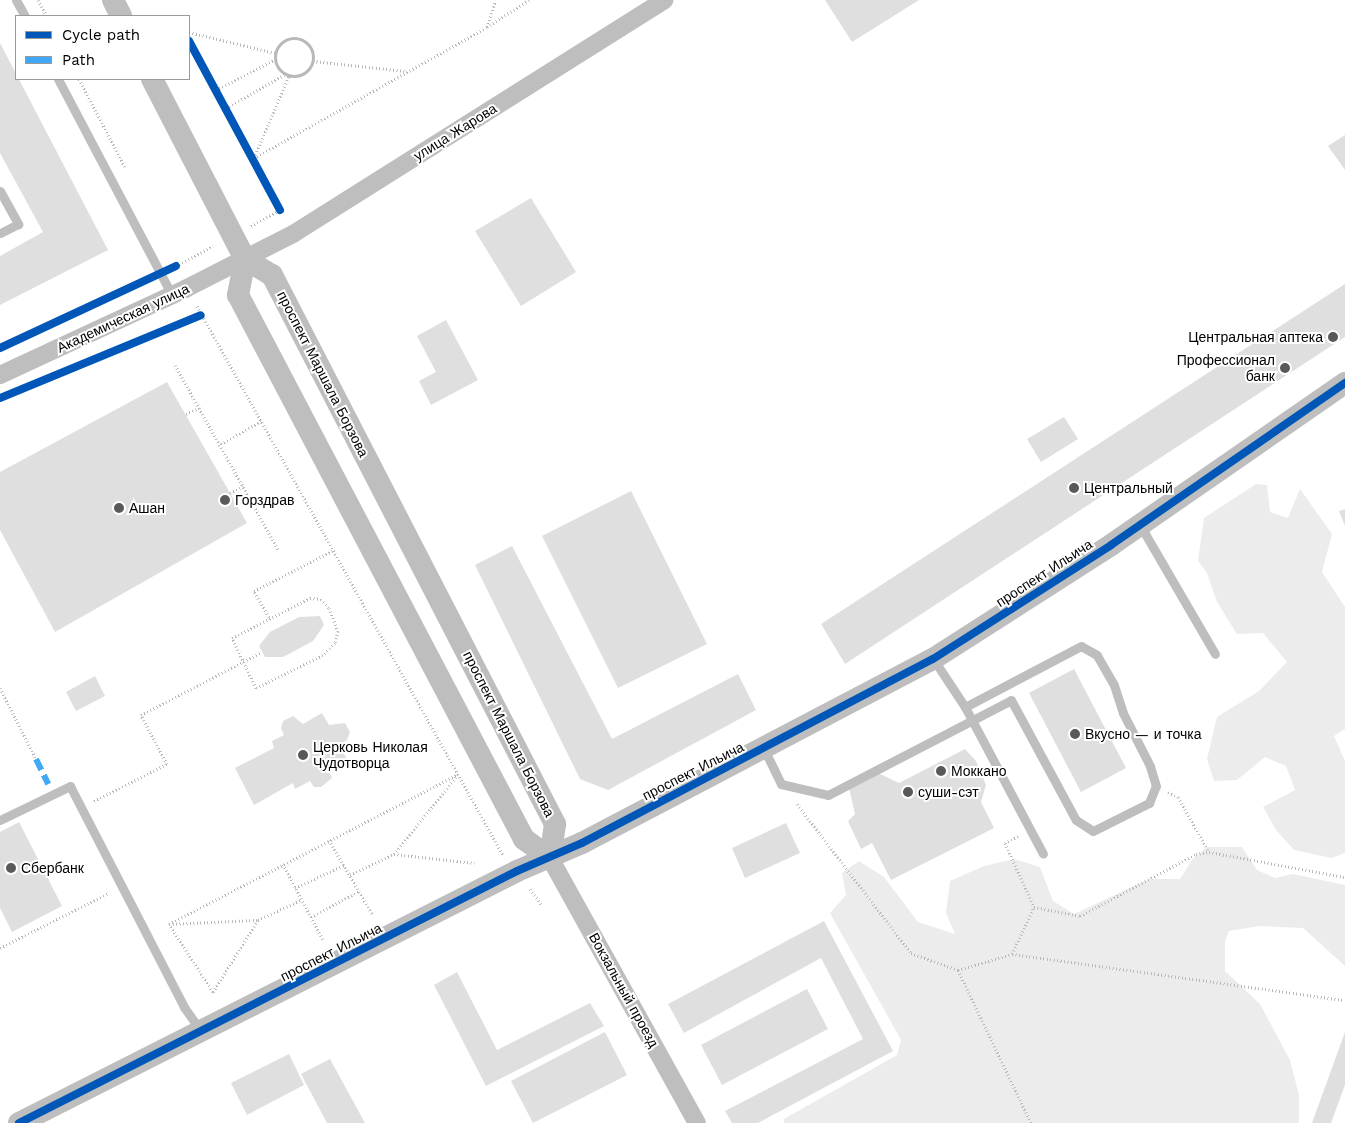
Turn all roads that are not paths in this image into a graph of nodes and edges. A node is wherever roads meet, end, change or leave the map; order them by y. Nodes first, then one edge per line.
1 (16, 0) edge
2 (113, 0) edge
3 (664, 0) edge
4 (24, 15) edge
5 (120, 15) edge
6 (59, 80) edge
7 (153, 80) edge
8 (0, 191) edge
9 (0, 233) edge
10 (245, 259) junction
11 (179, 292) junction
12 (0, 374) edge
13 (1345, 383) edge
14 (1140, 525) junction
15 (1215, 654) dead end
16 (933, 659) junction
17 (965, 707) junction
18 (972, 719) junction
19 (764, 749) junction
20 (0, 820) edge
21 (1042, 854) dead end
22 (550, 858) junction
23 (201, 1032) junction
24 (19, 1123) edge
25 (698, 1123) edge

1 - 4 lane
2 - 5 street
3 - 10 street, улица Жарова
6 - 11 lane
7 - 10 street
8 - 9 lane
10 - 11 street, Академическая улица
10 - 22 street
10 - 22 street, проспект Маршала Борзова
11 - 12 street, Академическая улица
13 - 14 street, проспект Ильича
14 - 15 lane
14 - 16 street, проспект Ильича
16 - 17 lane
16 - 19 street, проспект Ильича
17 - 18 lane
17 - 18 lane
18 - 19 lane
18 - 21 lane
19 - 22 street, проспект Ильича
20 - 23 lane
22 - 23 street, проспект Ильича
22 - 25 street, Вокзальный проезд
23 - 24 street, проспект Ильича

